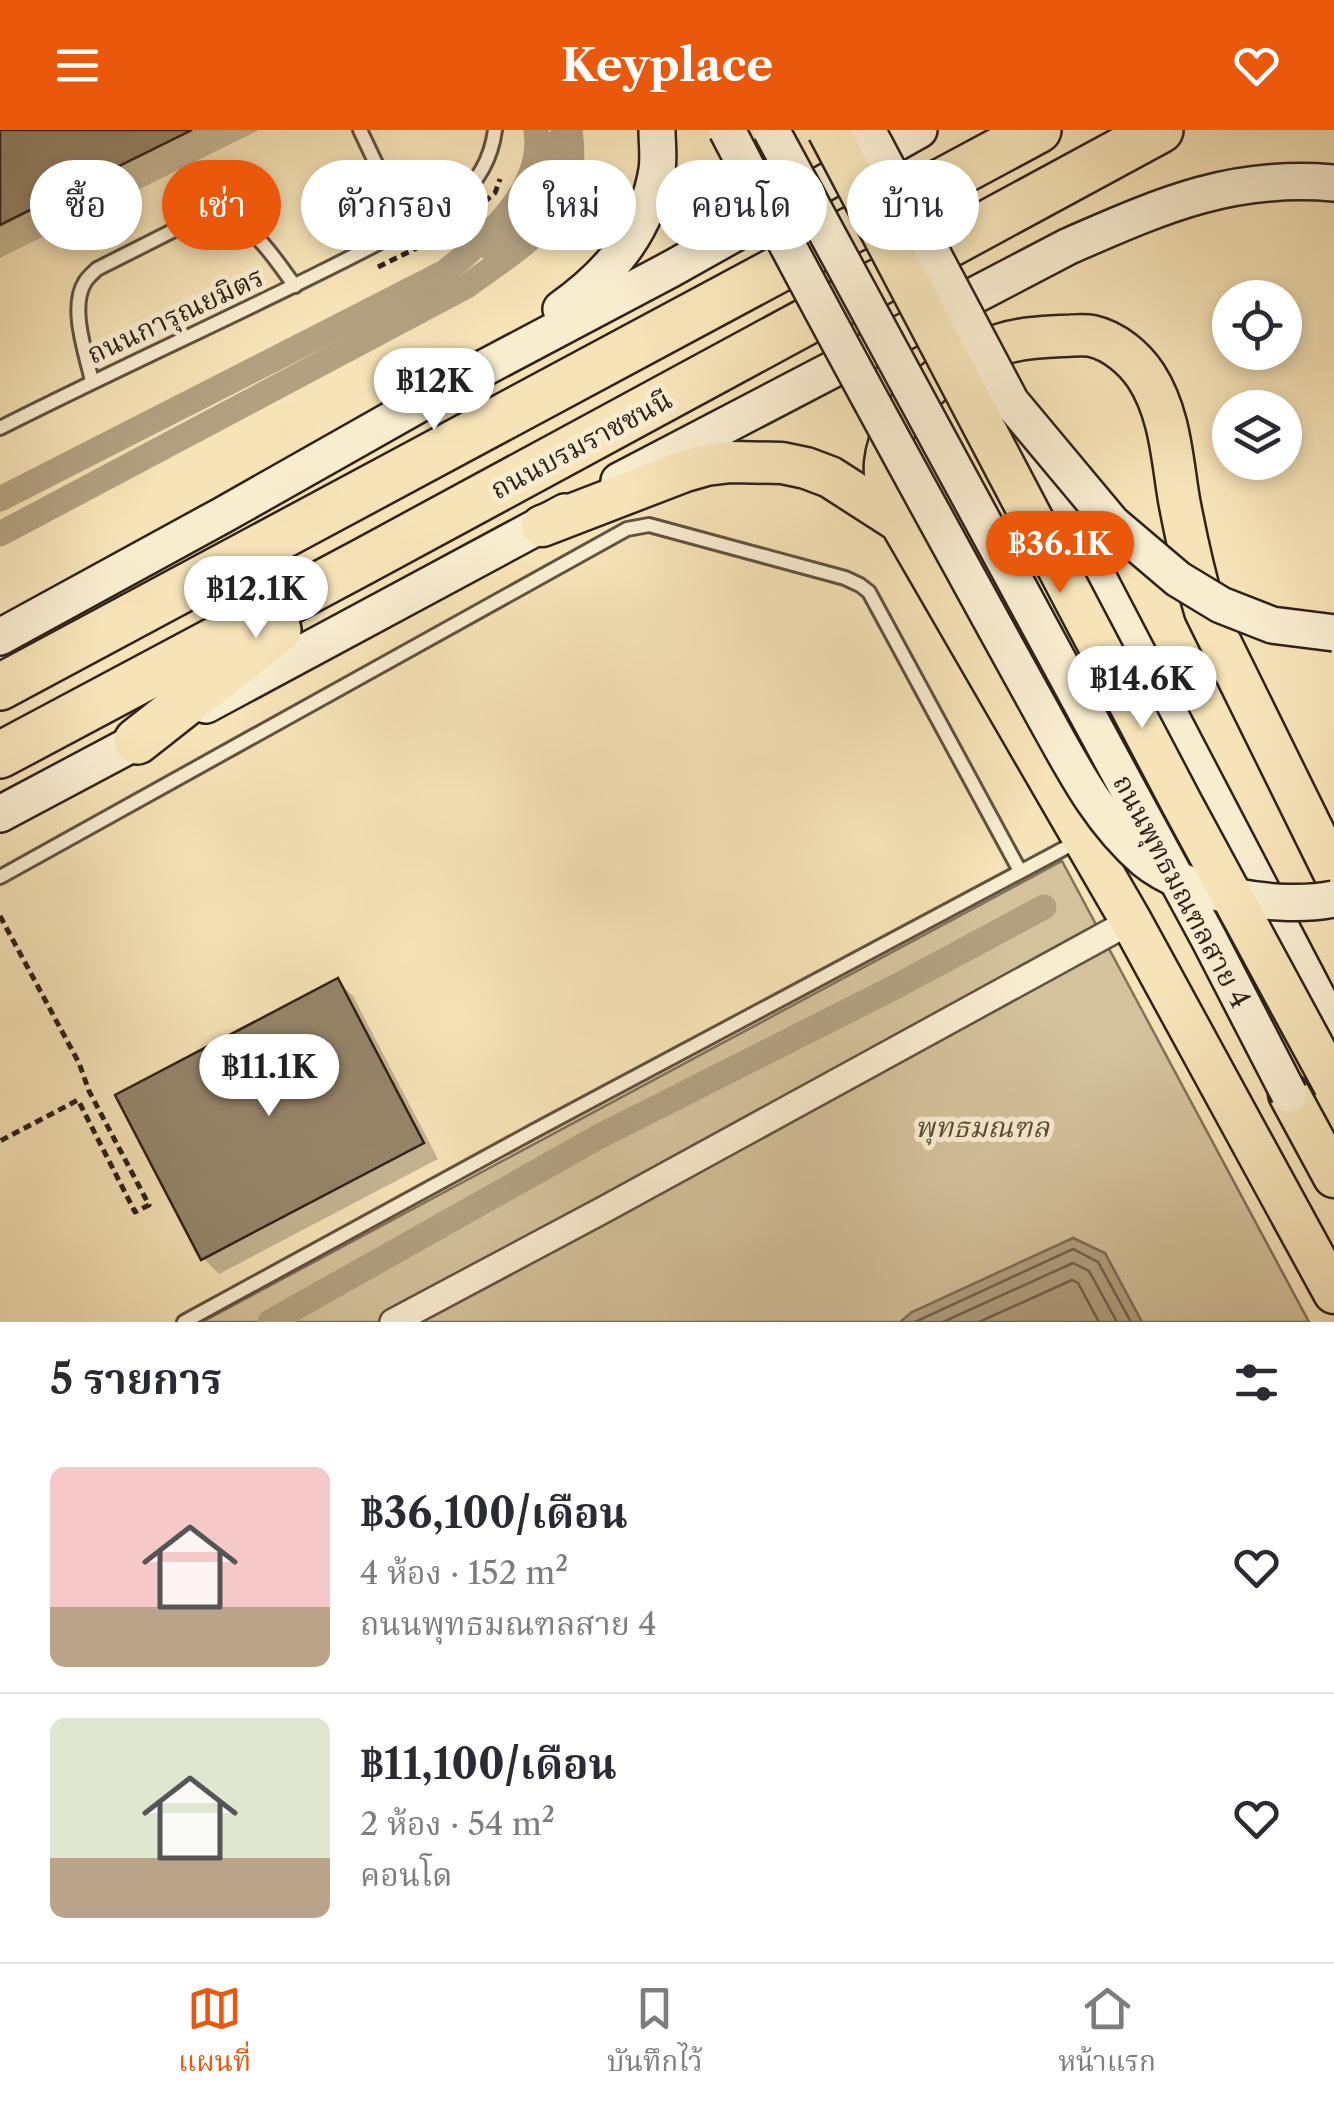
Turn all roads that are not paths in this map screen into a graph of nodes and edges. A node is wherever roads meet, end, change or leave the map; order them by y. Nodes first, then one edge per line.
1 (360, 130) edge
2 (496, 130) edge
3 (657, 130) edge
4 (727, 130) edge
5 (771, 130) edge
6 (828, 130) edge
7 (867, 130) edge
8 (920, 130) edge
9 (1038, 130) edge
10 (1160, 130) edge
11 (374, 160) edge
12 (488, 160) edge
13 (1334, 183) edge
14 (366, 250) edge
15 (295, 286) junction
16 (467, 377) junction
17 (92, 381) junction
18 (1012, 402) junction
19 (0, 428) edge
20 (900, 522) junction
21 (542, 526) junction
22 (366, 560) junction
23 (1334, 633) edge
24 (0, 636) edge
25 (76, 647) junction
26 (0, 674) edge
27 (0, 687) edge
28 (138, 741) junction
29 (0, 755) edge
30 (0, 814) edge
31 (1083, 838) junction
32 (1020, 871) junction
33 (1334, 873) edge
34 (0, 877) edge
35 (1334, 900) edge
36 (1132, 921) junction
37 (1334, 1029) edge
38 (1334, 1086) edge
39 (1289, 1094) joint
40 (1334, 1177) edge
41 (1334, 1293) edge
42 (184, 1322) edge
43 (393, 1322) edge

1 - 11 lane
2 - 12 lane, ถนนการุณยมิตร
3 - 16 main road
4 - 35 main road, bridge
5 - 39 main road, ถนนพุทธมณฑลสาย 4, bridge
6 - 38 main road, bridge
7 - 18 main road, bridge
8 - 16 main road
9 - 25 highway
10 - 22 highway, ถนนบรมราชชนนี
13 - 21 main road
14 - 15 lane, ถนนการุณยมิตร
15 - 17 lane, ถนนการุณยมิตร
15 - 17 lane
16 - 24 main road
17 - 19 lane, ถนนการุณยมิตร
18 - 23 main road, bridge
18 - 37 main road, bridge
20 - 21 main road
20 - 31 main road
20 - 33 main road
21 - 28 main road
22 - 28 highway
22 - 29 highway, ถนนบรมราชชนนี
25 - 26 highway
25 - 27 highway
28 - 30 main road
31 - 32 lane
31 - 36 main road
32 - 34 lane
32 - 42 lane
36 - 41 main road
36 - 43 street
39 - 40 main road, ถนนพุทธมณฑลสาย 4

